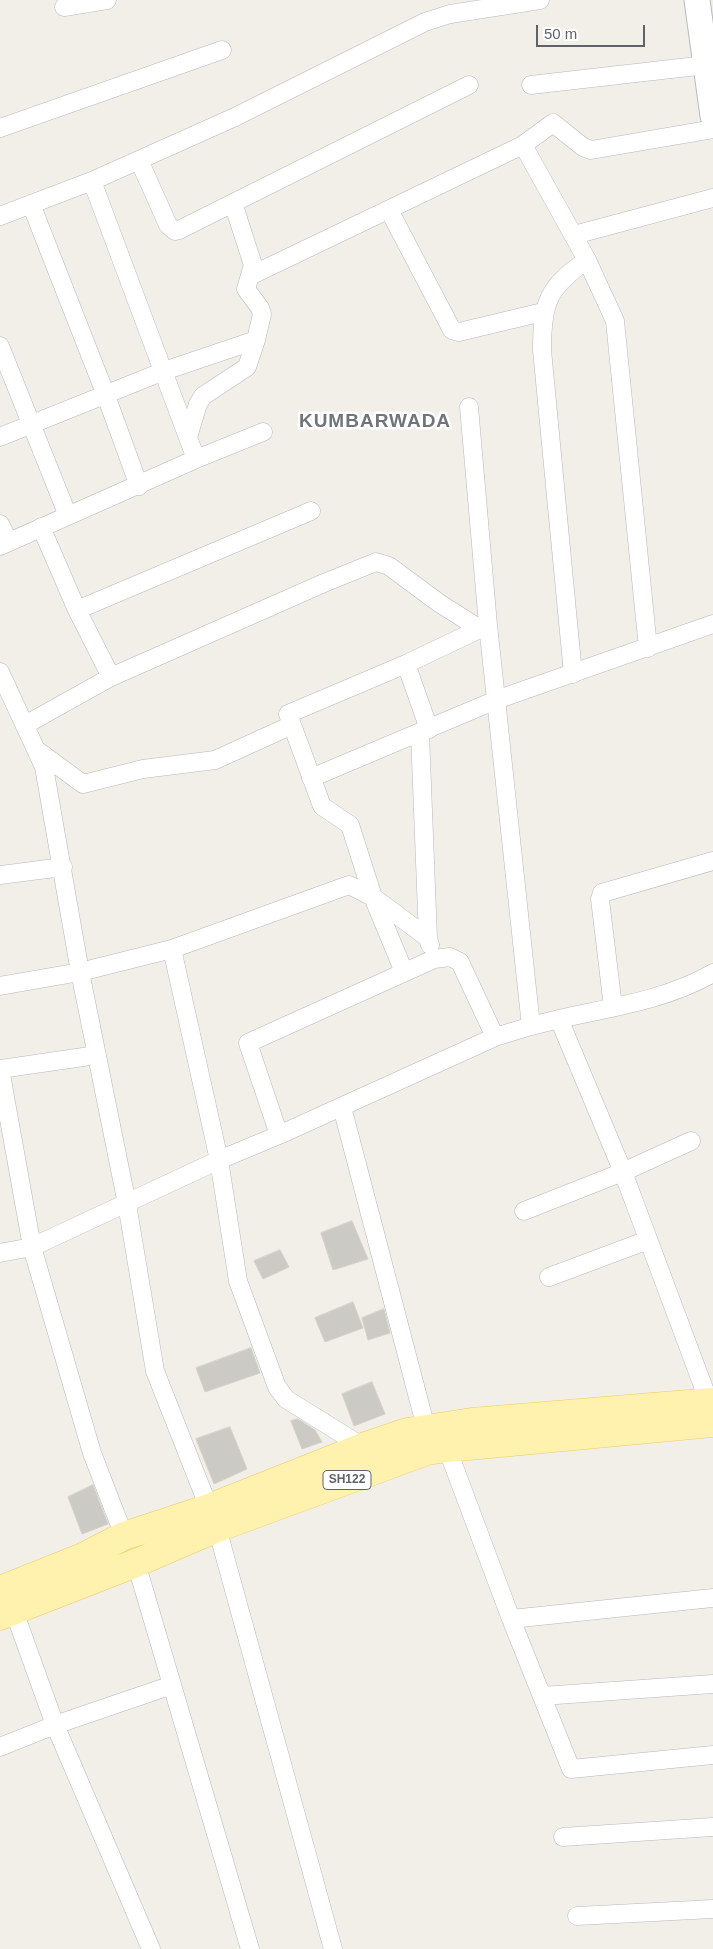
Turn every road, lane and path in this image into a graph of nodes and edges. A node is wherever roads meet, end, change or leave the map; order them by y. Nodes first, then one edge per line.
1 (107, 0) edge
2 (540, 0) edge
3 (697, 0) edge
4 (64, 7) dead end
5 (449, 7) edge
6 (222, 50) dead end
7 (706, 65) junction
8 (469, 85) dead end
9 (531, 85) dead end
10 (713, 116) edge
11 (0, 128) edge
12 (713, 129) edge
13 (523, 145) junction
14 (138, 160) junction
15 (92, 181) junction
16 (713, 198) edge
17 (233, 203) junction
18 (31, 204) junction
19 (389, 210) junction
20 (0, 216) edge
21 (574, 235) junction
22 (587, 260) junction
23 (250, 276) junction
24 (543, 312) junction
25 (256, 340) junction
26 (0, 346) edge
27 (164, 371) junction
28 (105, 394) junction
29 (468, 407) dead end
30 (30, 424) junction
31 (263, 432) dead end
32 (0, 437) edge
33 (188, 437) junction
34 (196, 459) junction
35 (139, 486) junction
36 (311, 511) dead end
37 (68, 516) junction
38 (0, 524) edge
39 (41, 528) junction
40 (4, 544) edge
41 (77, 610) junction
42 (713, 624) edge
43 (484, 627) junction
44 (648, 648) junction
45 (406, 664) junction
46 (0, 672) edge
47 (573, 674) junction
48 (111, 677) junction
49 (496, 700) junction
50 (8, 706) edge
51 (25, 725) junction
52 (292, 725) junction
53 (424, 731) junction
54 (36, 750) junction
55 (311, 778) junction
56 (713, 861) edge
57 (63, 867) junction
58 (0, 875) edge
59 (373, 897) junction
60 (428, 938) junction
61 (172, 949) junction
62 (434, 960) junction
63 (80, 972) junction
64 (404, 972) junction
65 (713, 973) edge
66 (0, 986) edge
67 (613, 1007) junction
68 (559, 1019) junction
69 (531, 1026) junction
70 (495, 1037) junction
71 (97, 1055) junction
72 (0, 1069) edge
73 (342, 1107) junction
74 (279, 1135) junction
75 (691, 1142) dead end
76 (219, 1160) junction
77 (623, 1172) junction
78 (127, 1204) junction
79 (524, 1210) dead end
80 (648, 1240) junction
81 (32, 1247) junction
82 (0, 1253) edge
83 (549, 1278) dead end
84 (712, 1409) edge
85 (426, 1428) junction
86 (363, 1447) junction
87 (447, 1448) junction
88 (213, 1518) junction
89 (124, 1536) junction
90 (136, 1563) junction
91 (713, 1598) edge
92 (5, 1605) edge
93 (511, 1619) junction
94 (713, 1684) edge
95 (172, 1685) junction
96 (542, 1696) junction
97 (56, 1725) junction
98 (0, 1746) edge
99 (713, 1755) edge
100 (713, 1827) edge
101 (563, 1837) dead end
102 (713, 1909) edge
103 (577, 1916) dead end
104 (151, 1949) edge
105 (250, 1949) edge
106 (334, 1949) edge

1 - 4 street
2 - 5 street
3 - 7 street
5 - 14 street
6 - 11 street
7 - 9 street
7 - 10 street
8 - 17 street
12 - 13 street
13 - 19 street
13 - 21 street
14 - 15 street
14 - 17 street
15 - 18 street
15 - 27 street
16 - 21 street
17 - 23 street
18 - 20 street
18 - 28 street
19 - 23 street
19 - 24 street
21 - 22 street
22 - 24 street
22 - 44 street
23 - 25 street
24 - 47 street
25 - 27 street
25 - 33 street
26 - 30 street
27 - 28 street
27 - 33 street
28 - 30 street
28 - 35 street
29 - 43 street
30 - 32 street
30 - 37 street
31 - 34 street
33 - 34 street
34 - 35 street
35 - 37 street
36 - 41 street
37 - 39 street
38 - 40 street
39 - 40 street
39 - 41 street
41 - 48 street
42 - 44 street
43 - 45 street
43 - 48 street
43 - 49 street
44 - 47 street
45 - 52 street
45 - 53 street
46 - 50 street
47 - 49 street
48 - 51 street
49 - 53 street
49 - 69 street
50 - 51 street
51 - 54 street
52 - 54 street
52 - 55 street
53 - 55 street
53 - 60 street
54 - 57 street
55 - 59 street
56 - 67 street
57 - 58 street
57 - 63 street
59 - 60 street
59 - 61 street
59 - 64 street
60 - 62 street
61 - 63 street
61 - 76 street
62 - 64 street
62 - 70 street
63 - 66 street
63 - 71 street
64 - 74 street
65 - 67 street
67 - 68 street
68 - 69 street
68 - 77 street
69 - 70 street
70 - 73 street
71 - 72 street
71 - 78 street
72 - 81 street
73 - 74 street
73 - 85 street
74 - 76 street
75 - 77 street
76 - 78 street
76 - 86 street
77 - 79 street
77 - 80 street
78 - 81 street
78 - 88 street
80 - 83 street
80 - 84 street
81 - 82 street
81 - 89 street
84 - 85 main road
84 - 87 main road, SH122
85 - 86 main road
86 - 88 main road
87 - 88 main road, SH122
87 - 93 street
88 - 89 main road
88 - 90 main road, SH122
88 - 106 street
89 - 92 main road
90 - 92 main road, SH122
90 - 95 street
91 - 93 street
92 - 97 street
93 - 96 street
94 - 96 street
95 - 97 street
95 - 105 street
96 - 99 street
97 - 98 street
97 - 104 street
100 - 101 street
102 - 103 street

